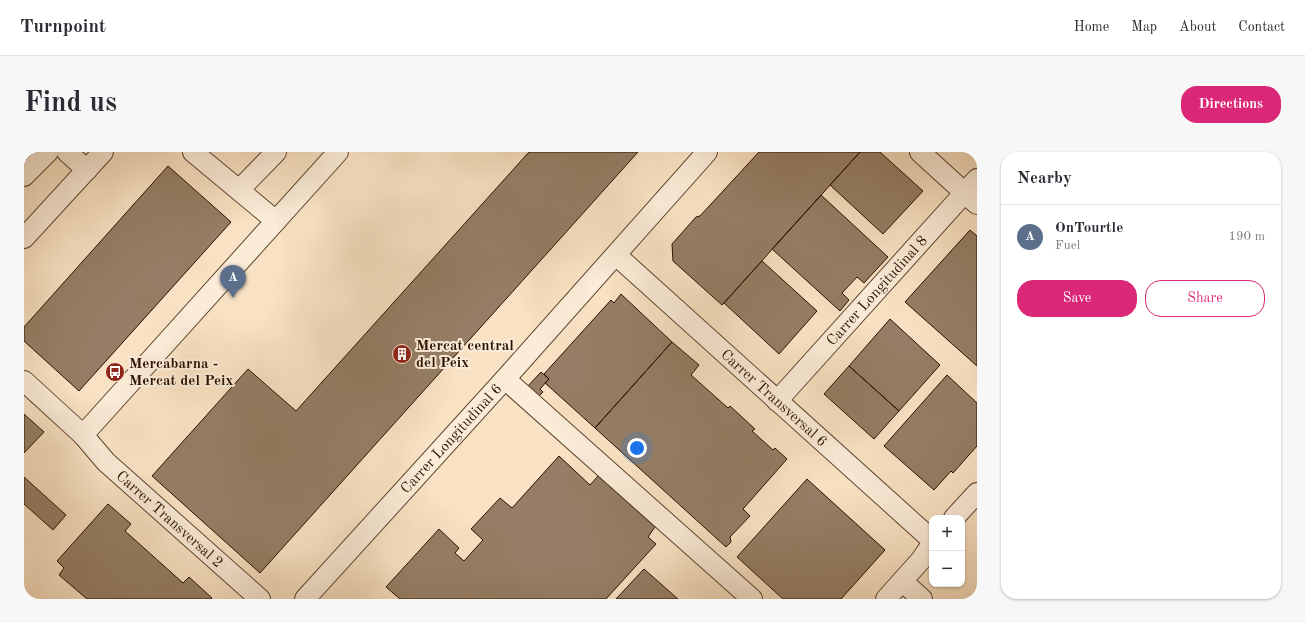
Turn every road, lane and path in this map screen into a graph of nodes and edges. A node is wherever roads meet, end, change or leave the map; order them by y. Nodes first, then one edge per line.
1 (48, 152) edge
2 (67, 152) edge
3 (103, 152) edge
4 (193, 152) edge
5 (276, 152) edge
6 (338, 152) edge
7 (707, 152) edge
8 (920, 152) edge
9 (87, 170) junction
10 (24, 176) edge
11 (239, 190) junction
12 (973, 192) edge
13 (276, 221) junction
14 (24, 238) edge
15 (616, 255) junction
16 (505, 380) junction
17 (24, 381) edge
18 (777, 401) junction
19 (80, 431) junction
20 (977, 492) edge
21 (957, 515) edge
22 (929, 537) edge
23 (929, 548) edge
24 (902, 581) junction
25 (260, 599) edge
26 (305, 599) edge
27 (752, 599) edge
28 (886, 599) edge
29 (922, 599) edge

1 - 10 lane
2 - 9 lane
3 - 9 lane
4 - 11 lane
5 - 11 lane
6 - 13 lane
7 - 15 lane, Carrer Longitudinal 6
8 - 12 lane
9 - 14 lane
11 - 13 lane
12 - 18 lane, Carrer Longitudinal 8
13 - 19 lane
15 - 16 lane, Carrer Longitudinal 6
15 - 18 lane, Carrer Transversal 6
16 - 26 lane, Carrer Longitudinal 6
16 - 27 lane
17 - 19 lane, Carrer Transversal 2
18 - 22 lane, Carrer Transversal 6
19 - 25 lane, Carrer Transversal 2
20 - 21 lane
23 - 24 lane
24 - 28 lane
24 - 29 lane

